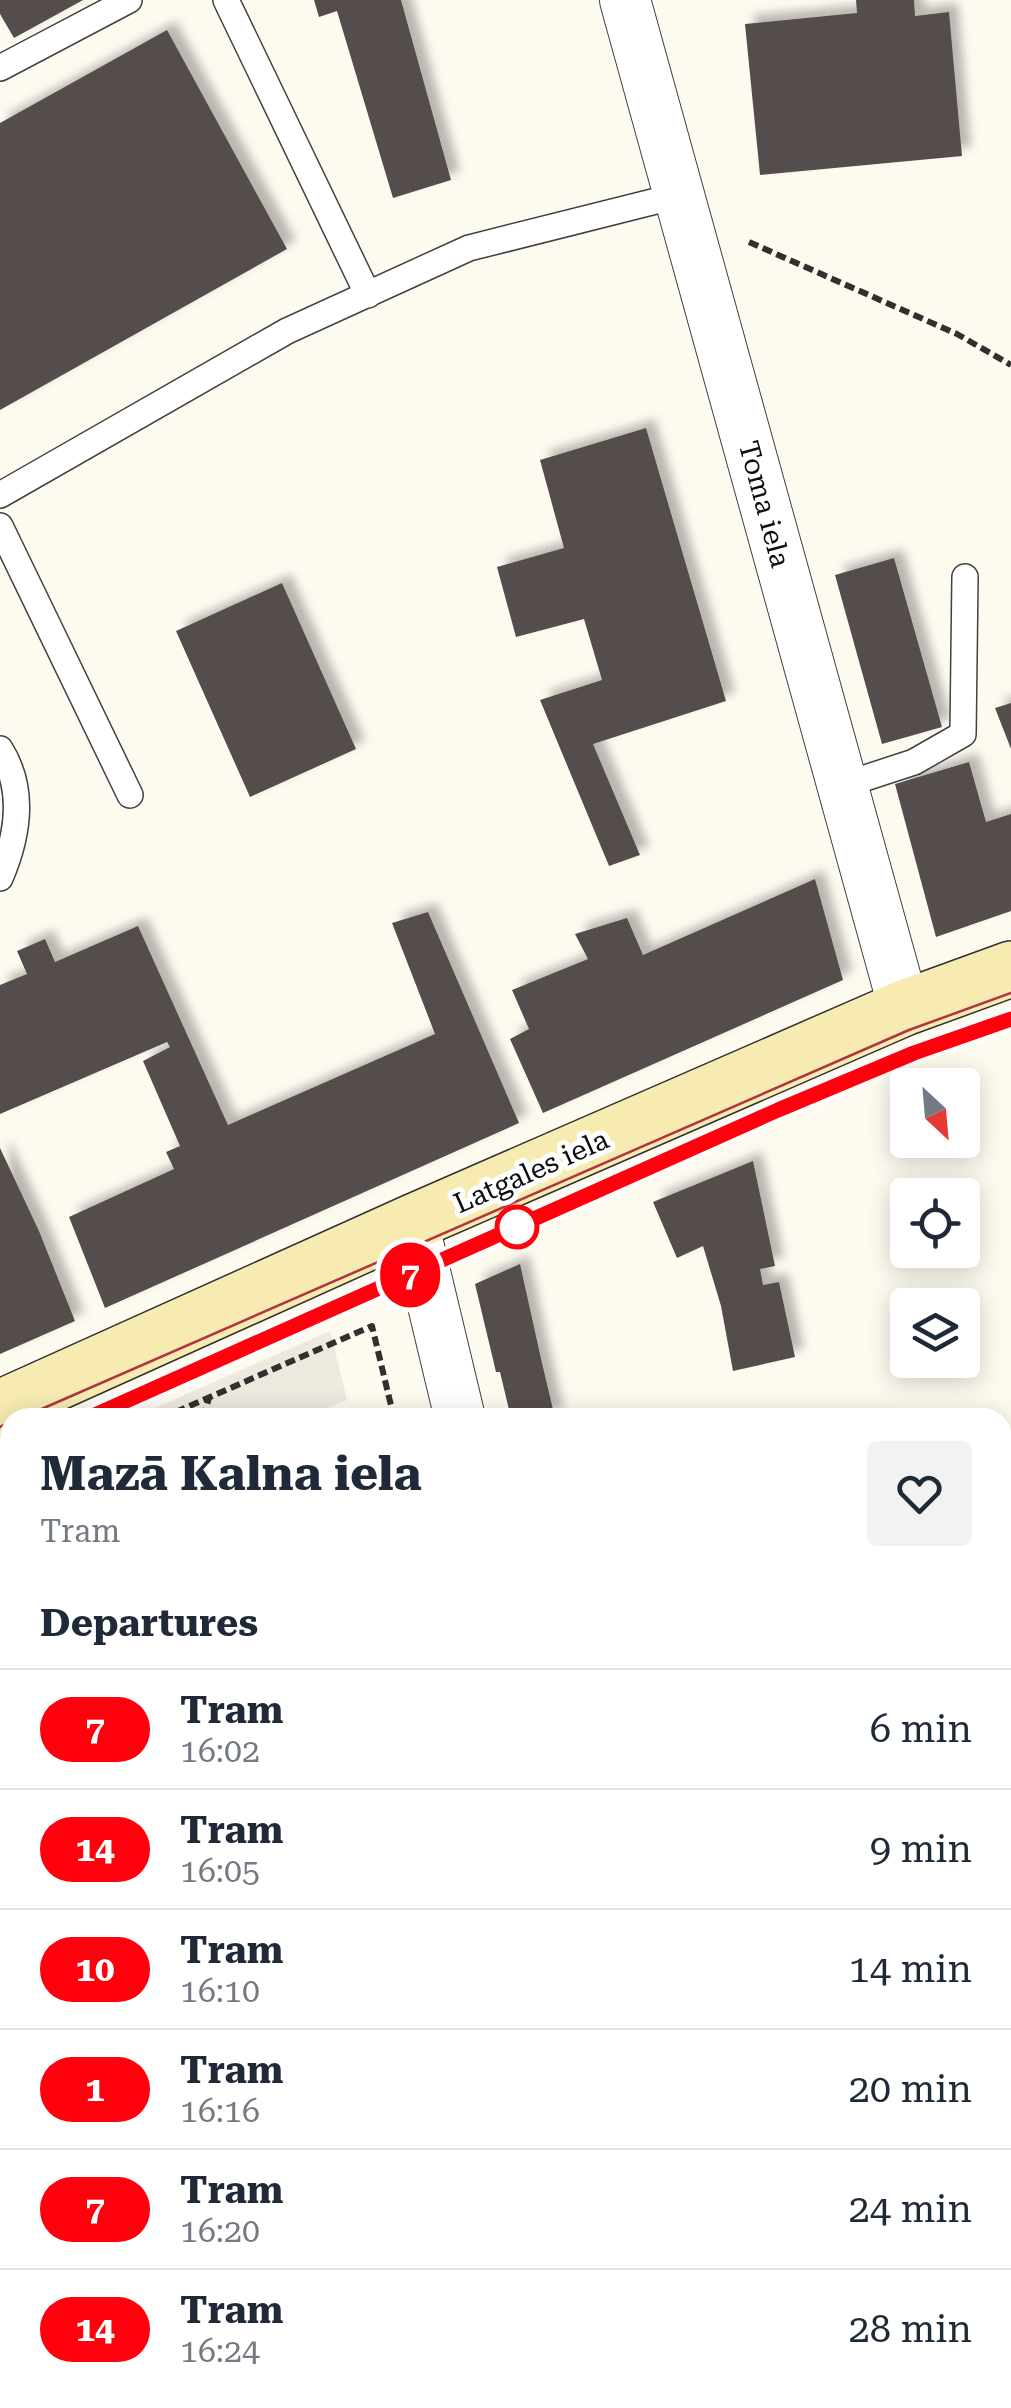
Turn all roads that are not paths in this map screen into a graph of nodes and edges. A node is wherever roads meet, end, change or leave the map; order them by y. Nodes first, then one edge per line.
1 (129, 0) edge
2 (226, 0) edge
3 (625, 0) edge
4 (0, 68) edge
5 (680, 195) junction
6 (368, 294) junction
7 (0, 495) edge
8 (0, 526) edge
9 (965, 577) dead end
10 (0, 749) edge
11 (842, 786) junction
12 (130, 795) dead end
13 (0, 878) edge
14 (1011, 969) edge
15 (904, 1008) junction
16 (413, 1222) junction
17 (0, 1408) edge
18 (458, 1408) edge

1 - 4 lane
2 - 6 lane
3 - 5 street, Toma iela
5 - 6 lane
5 - 11 street, Toma iela
6 - 7 lane
8 - 12 lane
9 - 11 lane
10 - 13 lane
11 - 15 street, Toma iela
14 - 15 street, Latgales iela
15 - 16 street, Latgales iela
16 - 17 street, Latgales iela
16 - 18 street

